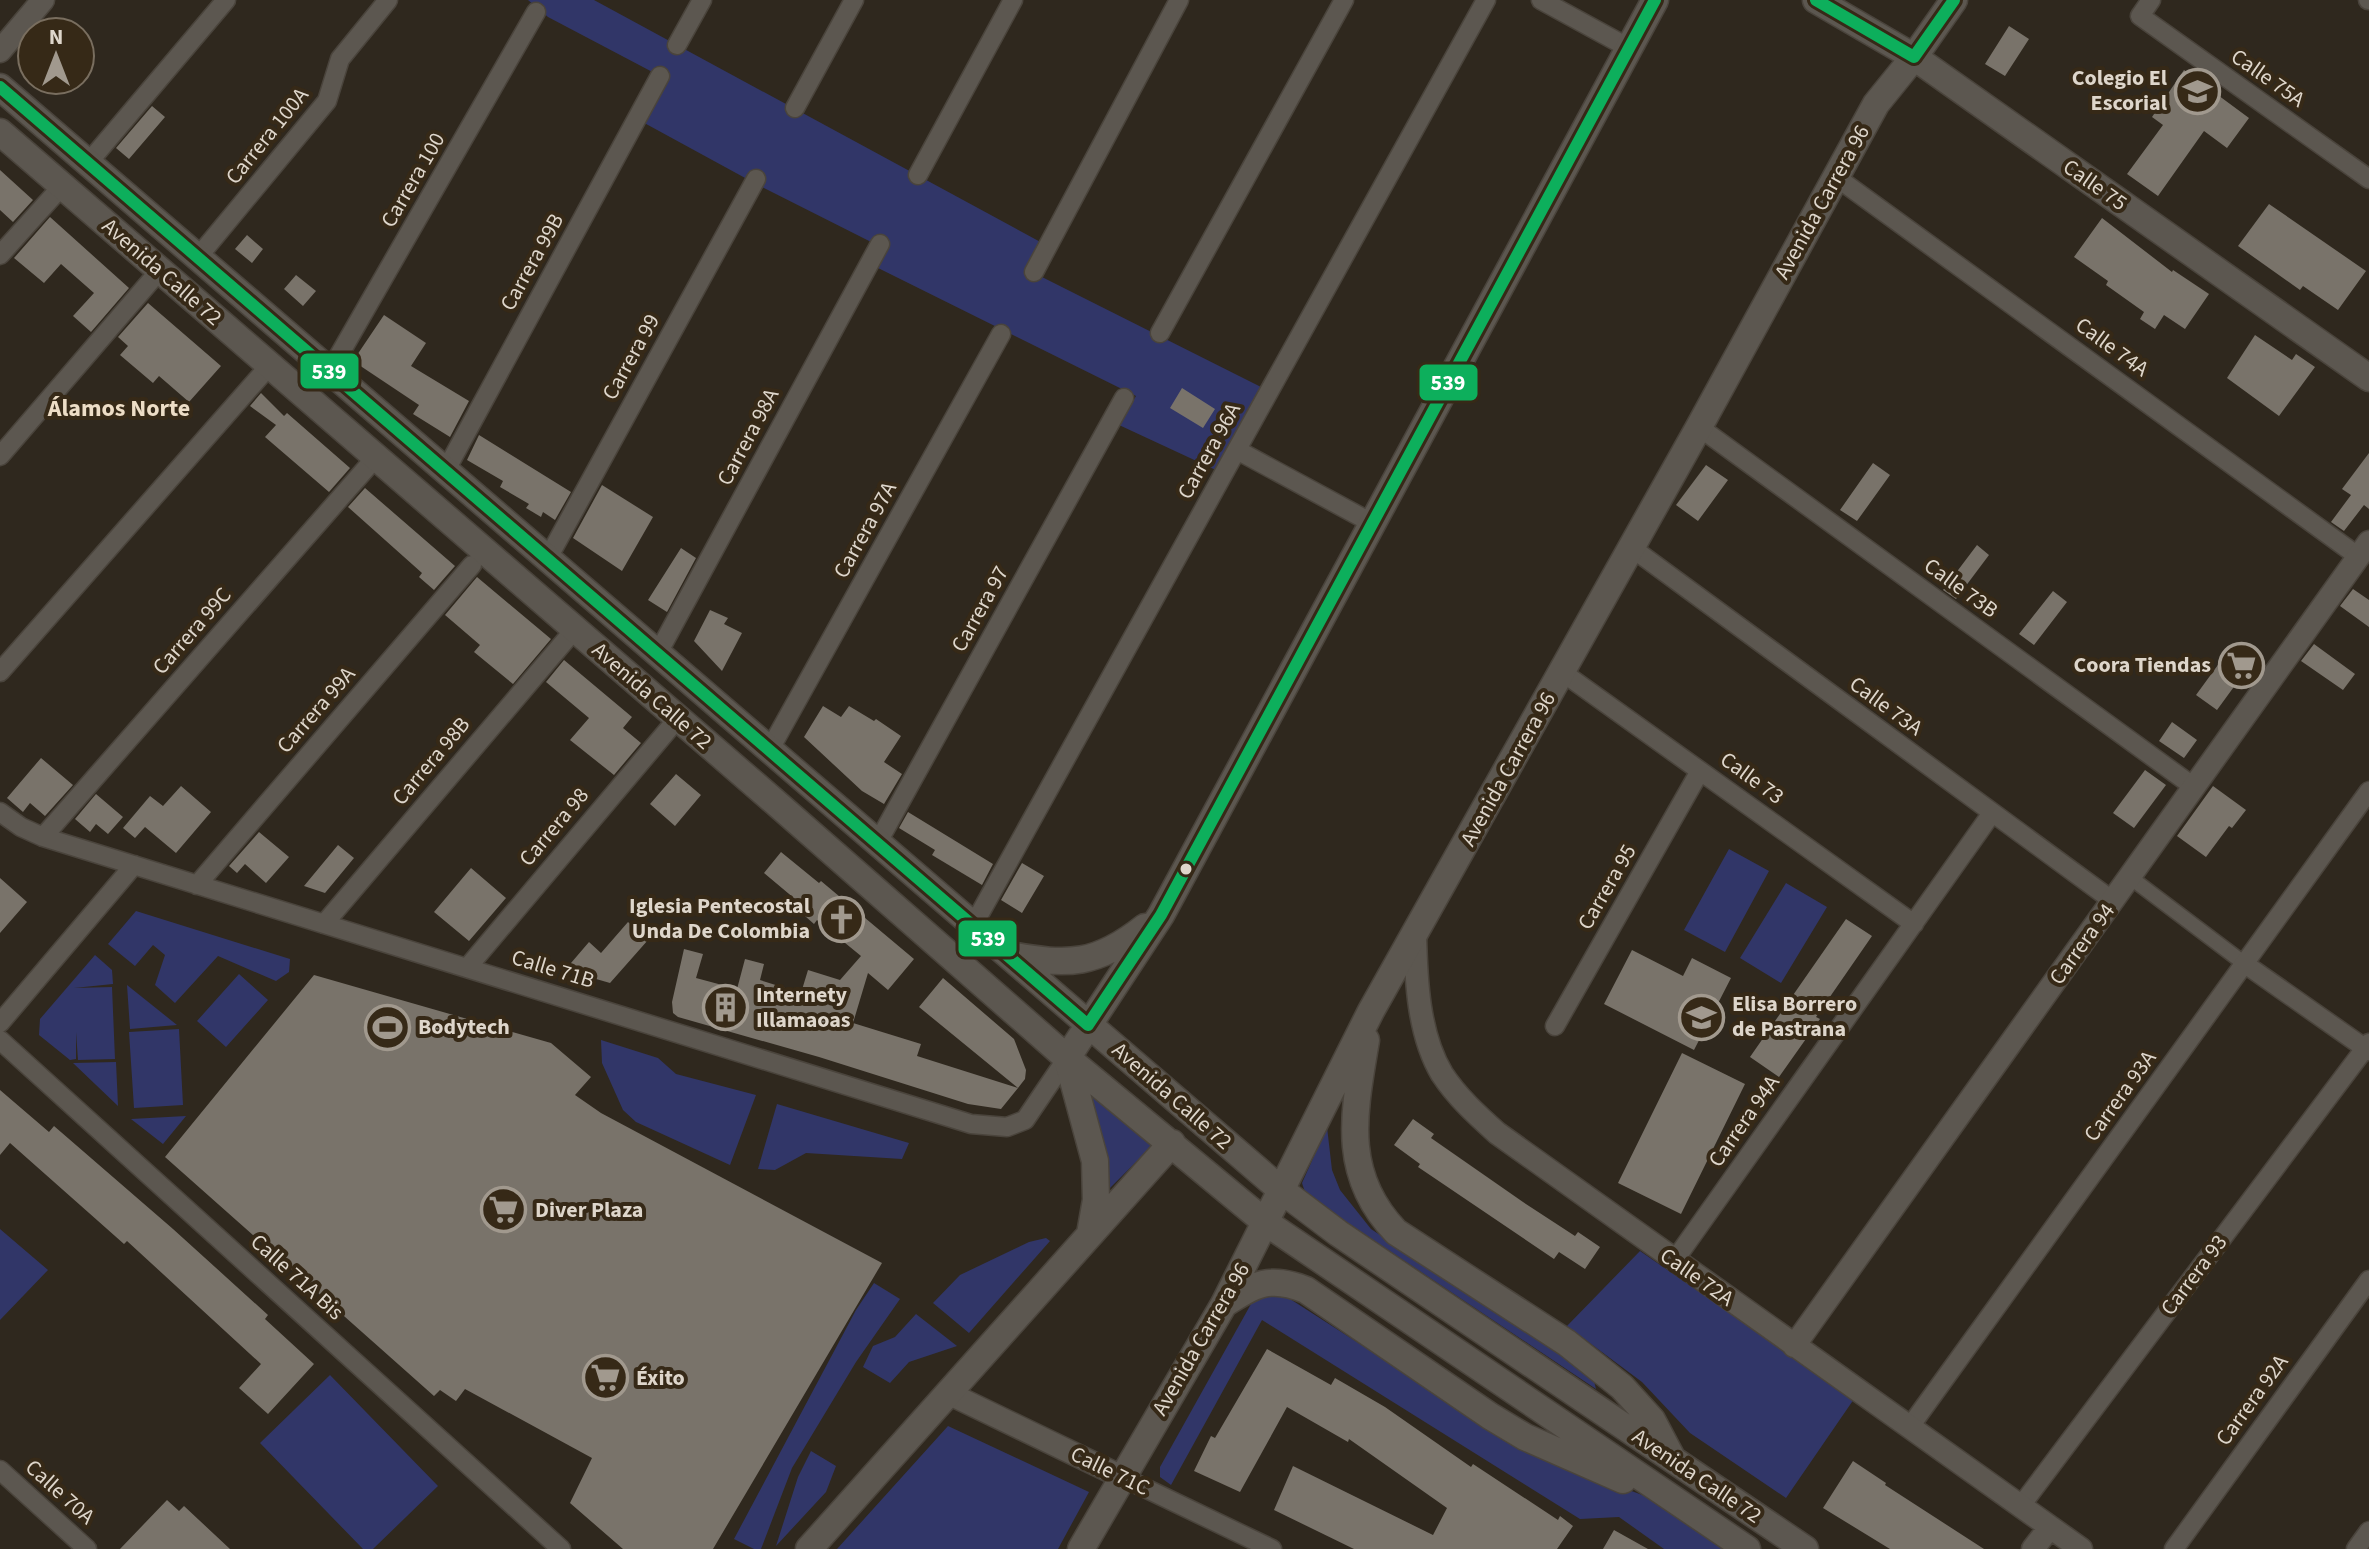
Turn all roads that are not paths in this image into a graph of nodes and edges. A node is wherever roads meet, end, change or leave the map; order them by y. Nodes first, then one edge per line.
1 (43, 0) edge
2 (226, 0) edge
3 (388, 0) edge
4 (702, 0) edge
5 (854, 0) edge
6 (1013, 0) edge
7 (1179, 0) edge
8 (1344, 0) edge
9 (1486, 0) edge
10 (1541, 0) edge
11 (1655, 0) edge
12 (1816, 0) edge
13 (1954, 0) edge
14 (2151, 0) edge
15 (536, 12) dead end
16 (677, 45) dead end
17 (1629, 48) junction
18 (0, 51) edge
19 (1914, 57) junction
20 (660, 76) dead end
21 (0, 87) edge
22 (795, 108) dead end
23 (0, 132) edge
24 (88, 163) junction
25 (918, 175) dead end
26 (1836, 177) junction
27 (756, 179) dead end
28 (2369, 179) edge
29 (62, 186) junction
30 (880, 244) dead end
31 (0, 255) edge
32 (198, 257) junction
33 (160, 270) junction
34 (1034, 272) dead end
35 (1160, 333) dead end
36 (1001, 334) dead end
37 (270, 365) junction
38 (330, 371) junction
39 (2369, 378) edge
40 (1124, 398) dead end
41 (1699, 427) junction
42 (1237, 450) junction
43 (0, 456) edge
44 (376, 457) junction
45 (446, 470) junction
46 (1372, 523) junction
47 (1632, 548) junction
48 (2364, 550) edge
49 (548, 558) junction
50 (472, 565) dead end
51 (575, 629) junction
52 (658, 653) junction
53 (0, 672) edge
54 (1562, 672) junction
55 (678, 718) junction
56 (770, 749) junction
57 (1700, 771) junction
58 (2194, 787) junction
59 (2369, 791) edge
60 (0, 812) edge
61 (1992, 813) junction
62 (43, 837) junction
63 (878, 842) junction
64 (134, 865) junction
65 (2135, 881) dead end
66 (197, 885) junction
67 (2113, 901) junction
68 (1161, 915) junction
69 (324, 924) junction
70 (974, 924) junction
71 (1914, 924) junction
72 (1415, 934) junction
73 (1010, 955) junction
74 (2245, 964) junction
75 (467, 968) junction
76 (1371, 1011) junction
77 (0, 1023) edge
78 (1088, 1025) junction
79 (1555, 1026) dead end
80 (0, 1040) edge
81 (2368, 1047) edge
82 (1067, 1058) junction
83 (1172, 1143) junction
84 (1281, 1190) junction
85 (1265, 1222) junction
86 (1089, 1235) junction
87 (1674, 1261) junction
88 (2369, 1280) edge
89 (1224, 1304) junction
90 (1794, 1346) junction
91 (948, 1393) junction
92 (1909, 1428) junction
93 (1673, 1460) junction
94 (0, 1470) edge
95 (1122, 1477) junction
96 (1680, 1505) junction
97 (2020, 1507) junction
98 (2050, 1527) junction
99 (2369, 1531) edge
100 (87, 1549) edge
101 (561, 1549) edge
102 (809, 1549) edge
103 (1081, 1549) edge
104 (1272, 1549) edge
105 (1747, 1549) edge
106 (1805, 1549) edge
107 (2033, 1549) edge
108 (2081, 1549) edge
109 (2174, 1549) edge
110 (2356, 1549) edge

1 - 18 street
2 - 24 street
3 - 32 street, Carrera 100A
4 - 16 street
5 - 22 street
6 - 25 street
7 - 34 street
8 - 35 street
9 - 42 street, Carrera 96A
10 - 17 street
11 - 17 main road
12 - 19 main road, Calle 75
13 - 19 main road, Avenida Carrera 96
14 - 28 street, Calle 75A
15 - 38 street, Carrera 100
17 - 46 main road
19 - 26 main road, Avenida Carrera 96
19 - 39 main road, Calle 75
20 - 45 street, Carrera 99B
21 - 24 main road, Avenida Calle 72
23 - 29 main road, Avenida Calle 72
24 - 32 main road, Avenida Calle 72
26 - 41 main road, Avenida Carrera 96
26 - 48 street, Calle 74A
27 - 49 street, Carrera 99
29 - 31 street
29 - 33 main road, Avenida Calle 72
30 - 52 street, Carrera 98A
32 - 38 main road, Avenida Calle 72
33 - 37 main road, Avenida Calle 72
33 - 43 street
36 - 56 street, Carrera 97A
37 - 44 main road, Avenida Calle 72
37 - 53 street
38 - 45 main road, Avenida Calle 72
40 - 63 street, Carrera 97
41 - 47 main road, Avenida Carrera 96
41 - 58 street, Calle 73B
42 - 46 street
42 - 70 street, Carrera 96A
44 - 51 main road, Avenida Calle 72
44 - 62 street, Carrera 99C
45 - 49 main road, Avenida Calle 72
46 - 68 main road
47 - 54 main road, Avenida Carrera 96
47 - 61 street, Calle 73A
48 - 58 street, Carrera 94
49 - 52 main road, Avenida Calle 72
50 - 66 street, Carrera 99A
51 - 55 main road, Avenida Calle 72
51 - 69 street, Carrera 98B
52 - 56 main road, Avenida Calle 72
54 - 57 street, Calle 73
54 - 72 main road, Avenida Carrera 96
55 - 75 street, Carrera 98
55 - 82 main road, Avenida Calle 72
56 - 63 main road, Avenida Calle 72
57 - 71 street, Calle 73
57 - 79 street, Carrera 95
58 - 67 street, Carrera 94
59 - 74 street, Carrera 93A
60 - 62 street, Calle 71B
61 - 67 street, Calle 73A
61 - 71 street, Carrera 94A
62 - 64 street, Calle 71B
63 - 70 main road, Avenida Calle 72
64 - 66 street, Calle 71B
64 - 77 street
65 - 74 street
66 - 69 street, Calle 71B
67 - 90 street, Carrera 94
68 - 73 main road
68 - 78 main road
69 - 75 street, Calle 71B
70 - 73 main road, Avenida Calle 72
71 - 87 street, Carrera 94A
72 - 76 main road, Avenida Carrera 96
72 - 87 street, Calle 72A
73 - 78 main road, Avenida Calle 72
74 - 81 street
74 - 92 street, Carrera 93A
75 - 82 street, Calle 71B
76 - 84 main road, Avenida Carrera 96
76 - 93 main road
78 - 82 main road
78 - 84 main road, Avenida Calle 72
80 - 101 street, Calle 71A Bis
81 - 97 street, Carrera 93
82 - 83 main road, Avenida Calle 72
82 - 86 main road
83 - 85 main road, Avenida Calle 72
83 - 86 main road
84 - 85 main road, Avenida Carrera 96
84 - 93 main road, Avenida Calle 72
85 - 89 main road, Avenida Carrera 96
85 - 96 main road, Avenida Calle 72
86 - 91 main road
87 - 90 street, Calle 72A
88 - 109 street, Carrera 92A
89 - 95 main road, Avenida Carrera 96
89 - 96 main road
90 - 92 street, Calle 72A
91 - 95 street, Calle 71C
91 - 102 main road
92 - 97 street, Calle 72A
93 - 106 main road, Avenida Calle 72
94 - 100 street, Calle 70A
95 - 103 main road, Avenida Carrera 96
95 - 104 street, Calle 71C
96 - 105 main road, Avenida Calle 72
97 - 98 street, Calle 72A
98 - 107 street
98 - 108 street, Calle 72A
99 - 110 street

